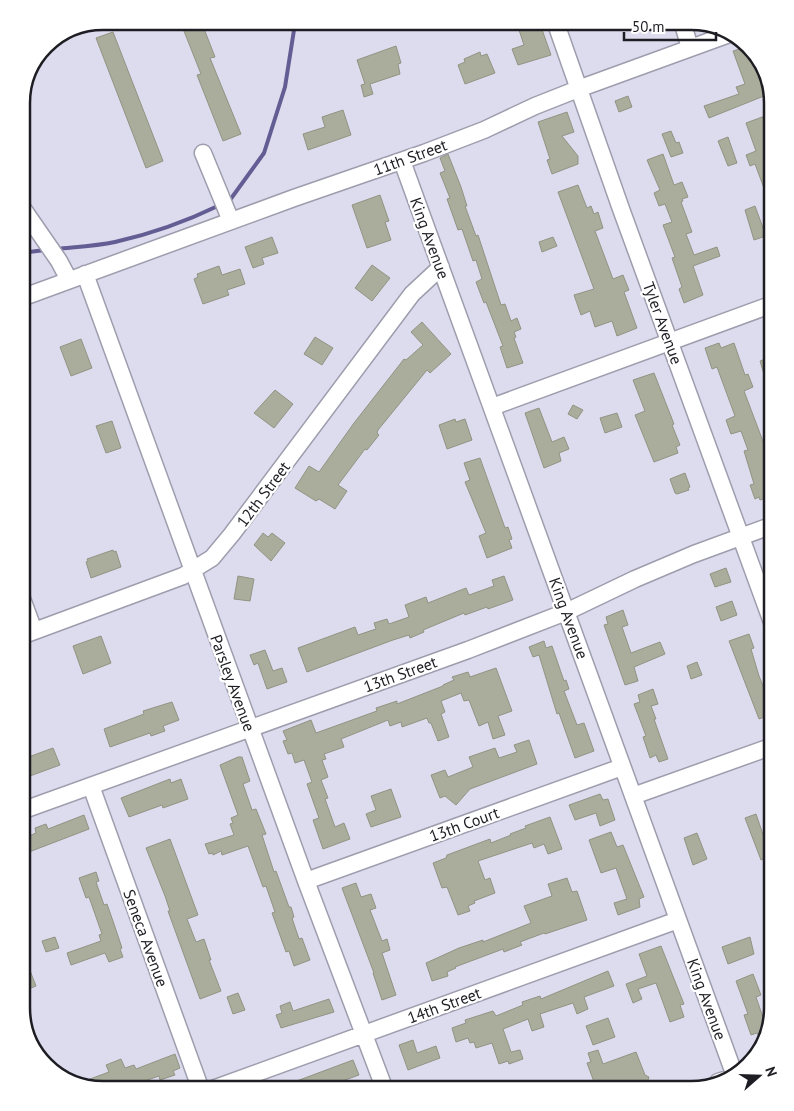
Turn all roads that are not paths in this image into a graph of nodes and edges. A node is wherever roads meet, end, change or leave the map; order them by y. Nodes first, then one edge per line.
1 (558, 30) edge
2 (685, 30) edge
3 (721, 37) edge
4 (690, 48) junction
5 (578, 88) junction
6 (203, 153) dead end
7 (402, 161) junction
8 (228, 215) junction
9 (30, 219) edge
10 (441, 267) junction
11 (84, 274) junction
12 (69, 280) junction
13 (30, 295) edge
14 (764, 307) edge
15 (670, 342) junction
16 (492, 407) junction
17 (764, 528) edge
18 (740, 536) junction
19 (192, 571) junction
20 (764, 601) edge
21 (566, 612) junction
22 (30, 632) edge
23 (250, 728) junction
24 (764, 749) edge
25 (622, 766) junction
26 (91, 786) junction
27 (633, 796) junction
28 (30, 808) edge
29 (306, 881) junction
30 (678, 920) junction
31 (364, 1034) junction
32 (731, 1068) edge
33 (198, 1081) edge
34 (235, 1081) edge
35 (382, 1081) edge

1 - 5 street, Tyler Avenue
2 - 4 street
3 - 4 street, 11th Street
4 - 5 street, 11th Street
5 - 7 street, 11th Street
5 - 15 street, Tyler Avenue
6 - 8 street
7 - 8 street, 11th Street
7 - 10 street, King Avenue
8 - 11 street, 11th Street
9 - 12 street
10 - 16 street, King Avenue
10 - 19 street, 12th Street
11 - 12 street, 11th Street
11 - 19 street, Parsley Avenue
12 - 13 street
14 - 15 street
15 - 16 street
15 - 18 street, Tyler Avenue
16 - 21 street, King Avenue
17 - 18 street, 13th Street
18 - 20 street, Tyler Avenue
18 - 21 street, 13th Street
19 - 22 street, 12th Street
19 - 23 street, Parsley Avenue
21 - 23 street, 13th Street
21 - 25 street, King Avenue
23 - 26 street, 13th Street
23 - 29 street, Parsley Avenue
24 - 27 street
25 - 27 street, King Avenue
25 - 29 street, 13th Court
26 - 28 street, 13th Street
26 - 33 street, Seneca Avenue
27 - 30 street, King Avenue
29 - 31 street, Parsley Avenue
30 - 31 street, 14th Street
30 - 32 street, King Avenue
31 - 34 street, 14th Street
31 - 35 street, Parsley Avenue

